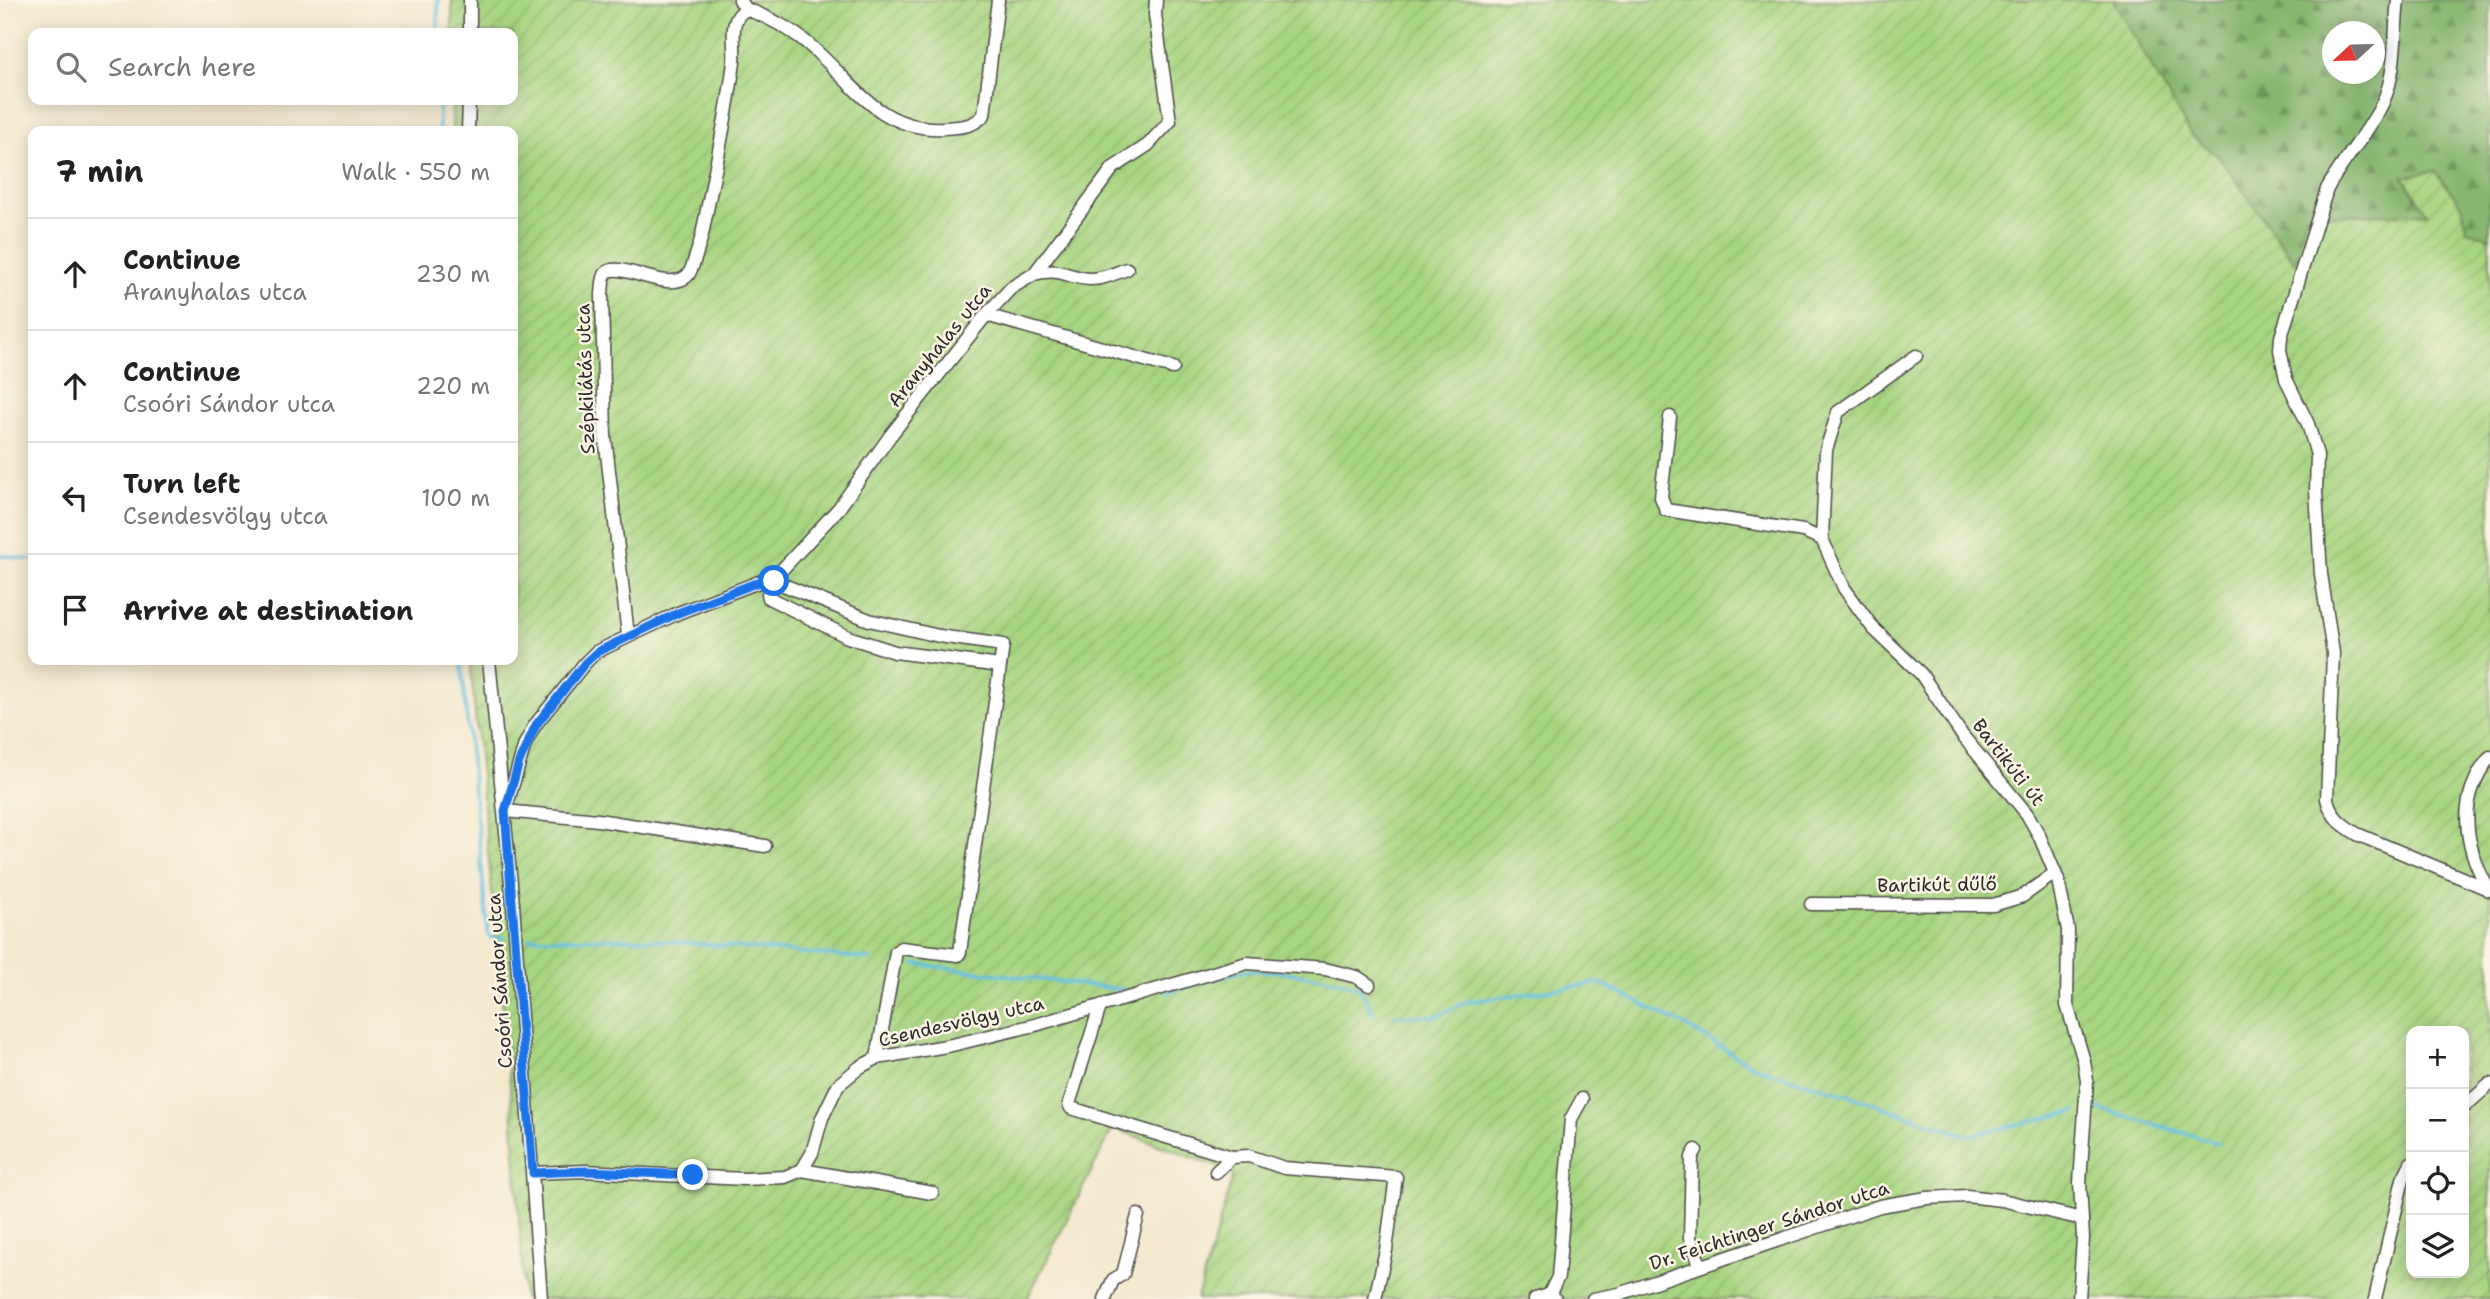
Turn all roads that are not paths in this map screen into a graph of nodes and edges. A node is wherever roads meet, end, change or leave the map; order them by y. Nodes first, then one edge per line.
1 (470, 0) edge
2 (998, 0) edge
3 (1156, 0) edge
4 (2398, 0) edge
5 (743, 4) edge
6 (470, 28) edge
7 (469, 105) edge
8 (468, 126) edge
9 (1127, 269) dead end
10 (1034, 274) junction
11 (986, 315) junction
12 (1916, 356) dead end
13 (1173, 368) dead end
14 (1670, 417) dead end
15 (1822, 539) junction
16 (776, 578) junction
17 (628, 635) junction
18 (490, 665) edge
19 (1000, 666) junction
20 (2490, 757) edge
21 (505, 811) junction
22 (765, 846) dead end
23 (2055, 873) junction
24 (2489, 891) edge
25 (1811, 904) dead end
26 (1369, 985) dead end
27 (1100, 1007) junction
28 (877, 1058) junction
29 (2490, 1084) edge
30 (1582, 1099) dead end
31 (2469, 1103) edge
32 (1696, 1150) dead end
33 (1232, 1157) junction
34 (803, 1170) junction
35 (1216, 1172) dead end
36 (533, 1173) junction
37 (2406, 1173) edge
38 (932, 1193) dead end
39 (1138, 1215) dead end
40 (2082, 1219) junction
41 (1700, 1265) junction
42 (1552, 1297) edge
43 (541, 1299) edge
44 (1105, 1299) edge
45 (1375, 1299) edge
46 (1535, 1299) edge
47 (1593, 1299) edge
48 (2079, 1299) edge
49 (2375, 1299) edge

1 - 6 street
2 - 5 street
3 - 10 street, Aranyhalas utca
4 - 24 street
5 - 17 street, Szépkilátás utca
7 - 8 street
9 - 10 street
10 - 11 street, Aranyhalas utca
11 - 13 street
11 - 16 street, Aranyhalas utca
12 - 15 street
14 - 15 street
15 - 23 street, Bartikúti út
16 - 17 street, Aranyhalas utca
16 - 19 street
16 - 19 street
17 - 21 street, Aranyhalas utca
18 - 21 street, Csoóri Sándor utca
19 - 28 street
20 - 24 street
21 - 22 street
21 - 36 street, Csoóri Sándor utca
23 - 25 street, Bartikút dűlő
23 - 40 street, Bartikúti út
26 - 27 street, Csendesvölgy utca
27 - 28 street, Csendesvölgy utca
27 - 33 street
28 - 34 street, Csendesvölgy utca
29 - 31 street
30 - 42 street
32 - 41 street
33 - 35 street
33 - 45 street
34 - 36 street
34 - 38 street
36 - 43 street, Csoóri Sándor utca
37 - 49 street
39 - 44 street
40 - 41 street, Dr. Feichtinger Sándor utca
40 - 48 street, Bartikúti út
41 - 47 street, Dr. Feichtinger Sándor utca
42 - 46 street

